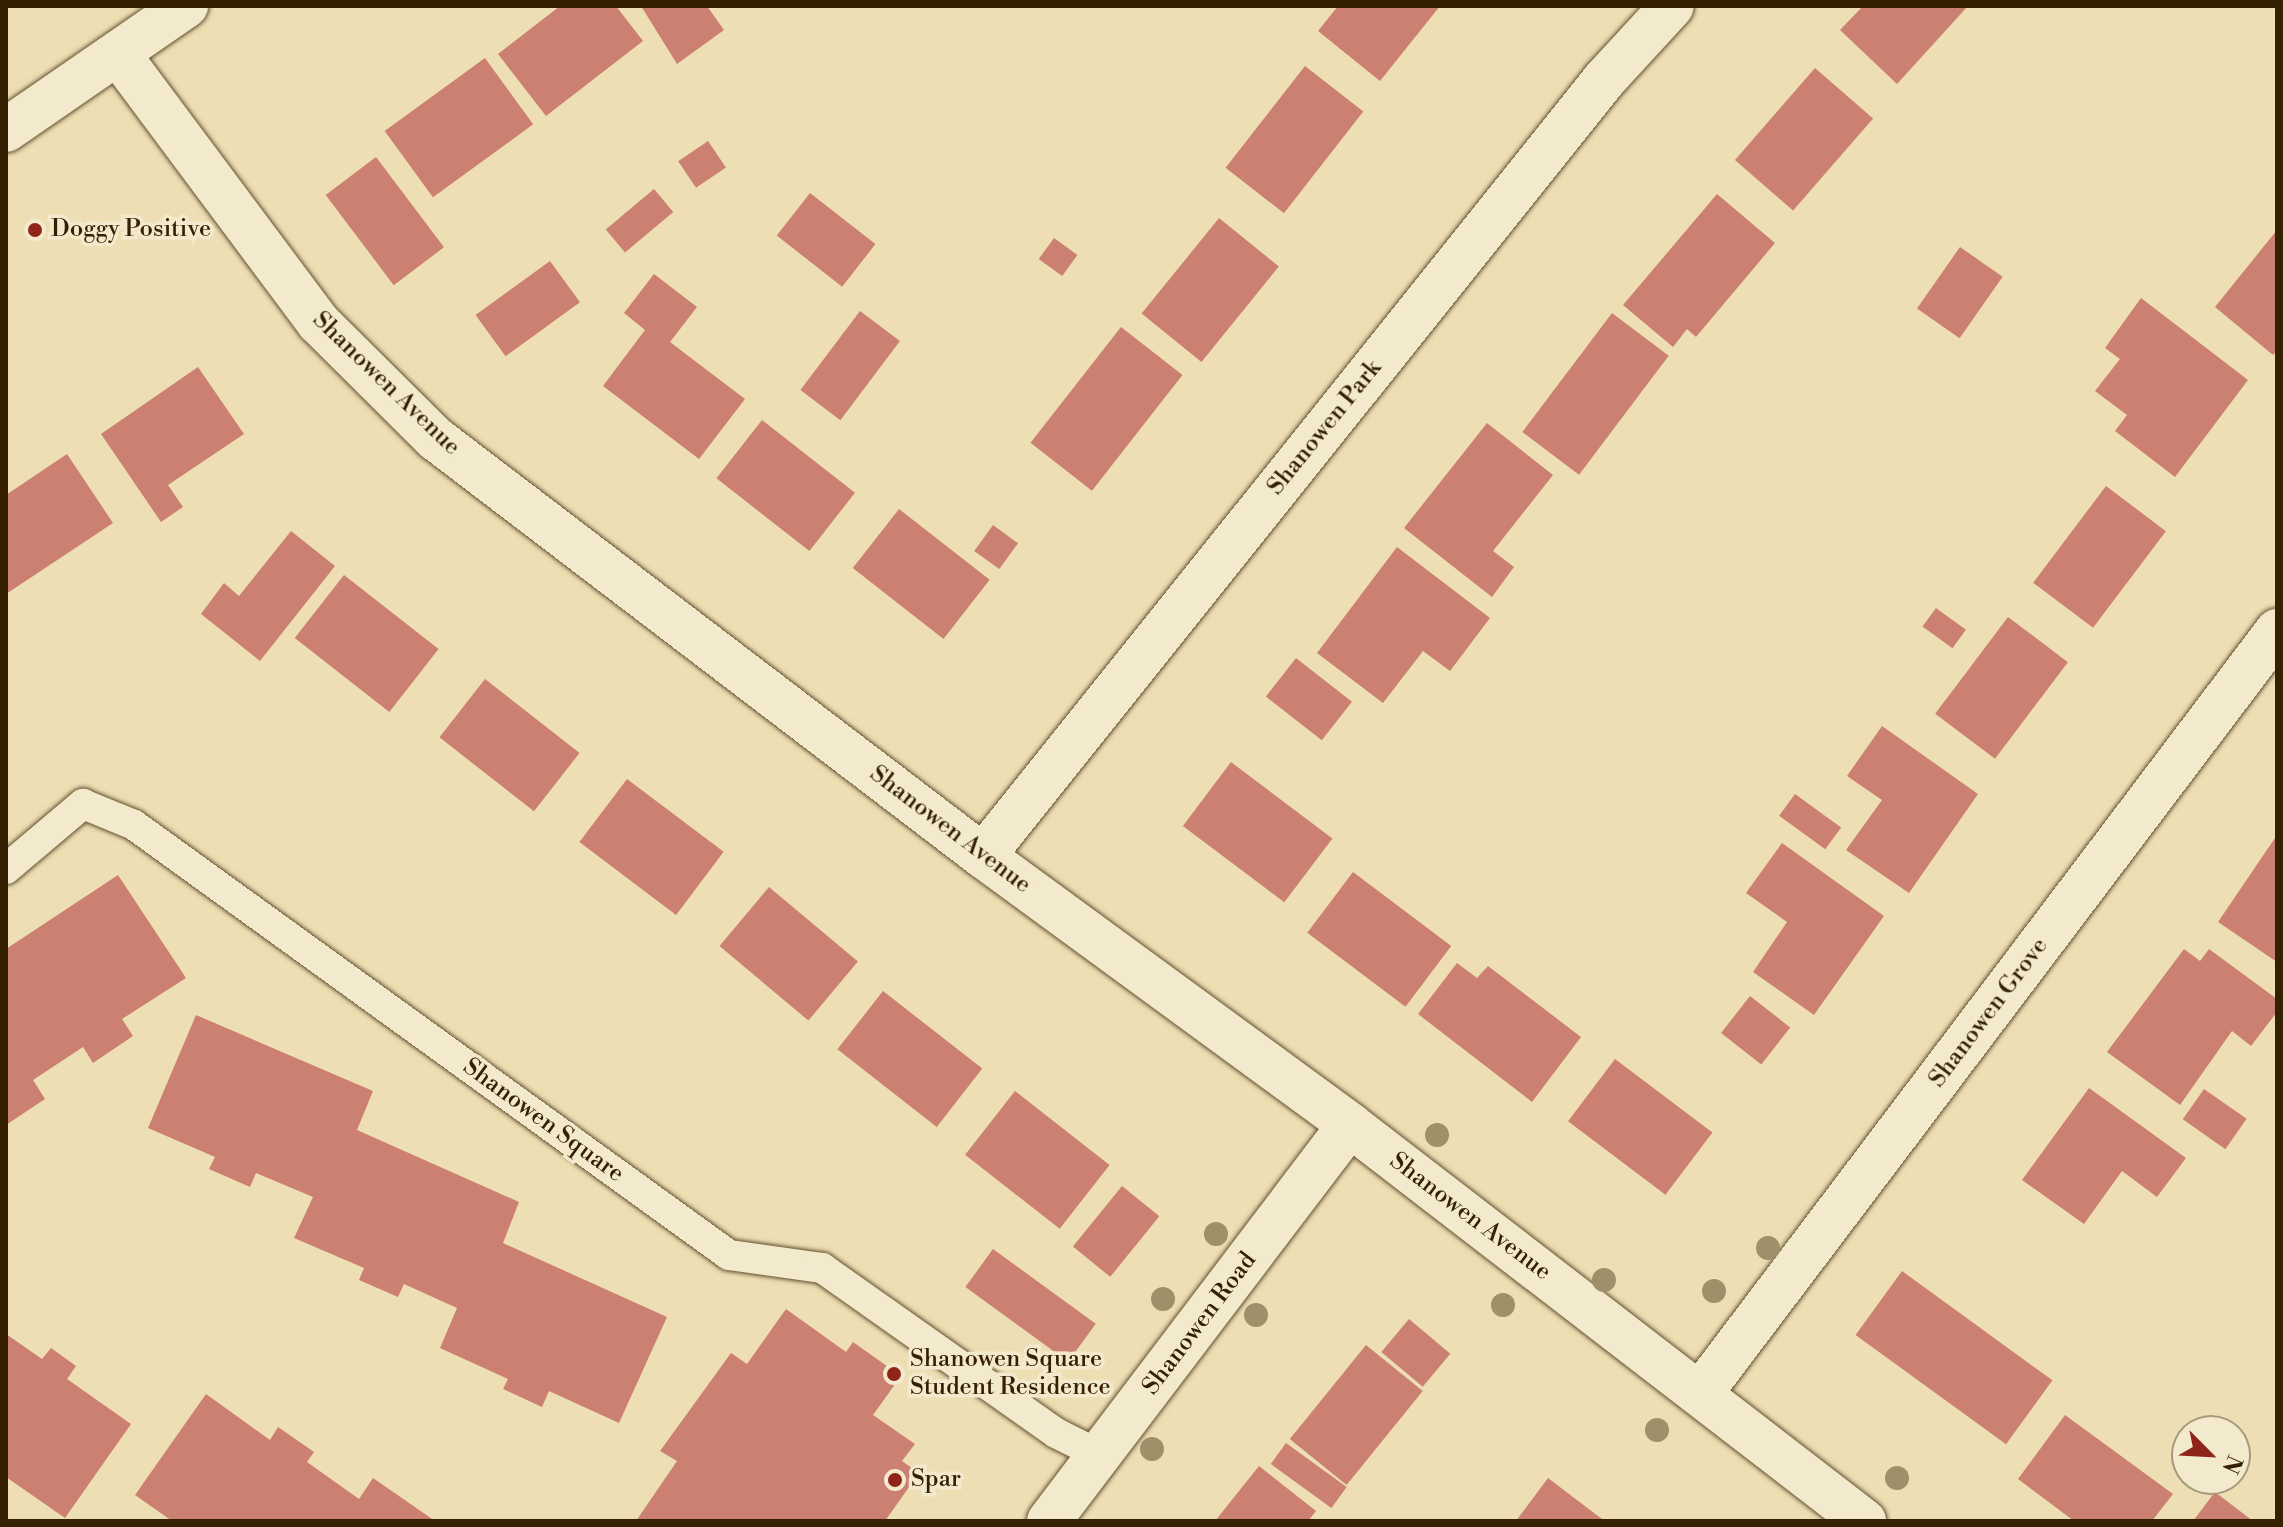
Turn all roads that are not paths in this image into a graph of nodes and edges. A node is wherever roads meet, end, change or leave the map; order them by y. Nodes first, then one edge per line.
1 (186, 6) edge
2 (1672, 6) edge
3 (119, 55) junction
4 (6, 130) edge
5 (2277, 631) edge
6 (983, 856) junction
7 (6, 869) edge
8 (1350, 1125) junction
9 (1700, 1394) junction
10 (1102, 1456) junction
11 (1049, 1521) edge
12 (1864, 1521) edge

1 - 3 street
2 - 6 street, Shanowen Park
3 - 4 street
3 - 6 street, Shanowen Avenue
5 - 9 street, Shanowen Grove
6 - 8 street, Shanowen Avenue
7 - 10 lane, Shanowen Square
8 - 9 street, Shanowen Avenue
8 - 10 street, Shanowen Road
9 - 12 street, Shanowen Avenue
10 - 11 street, Shanowen Road

